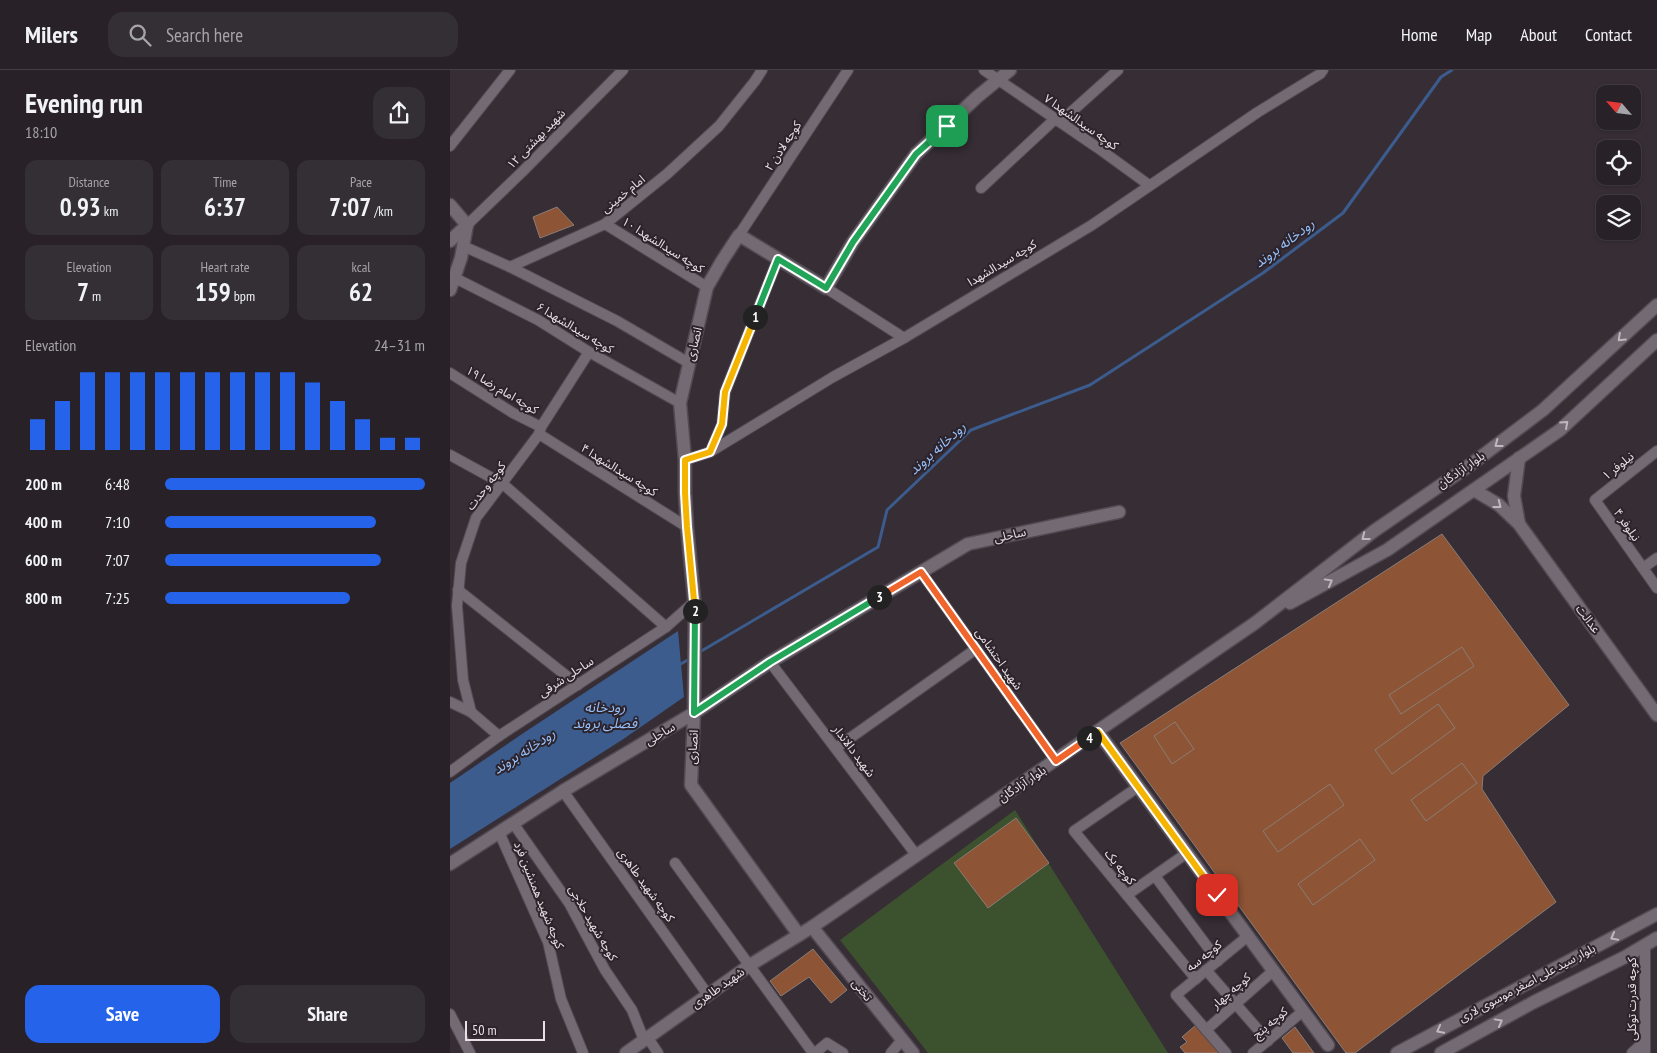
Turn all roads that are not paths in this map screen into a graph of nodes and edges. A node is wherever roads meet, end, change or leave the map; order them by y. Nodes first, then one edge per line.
1 (510, 70) edge
2 (623, 70) edge
3 (762, 70) edge
4 (848, 70) edge
5 (984, 70) edge
6 (1010, 70) edge
7 (1118, 70) edge
8 (1323, 70) edge
9 (998, 80) junction
10 (1057, 120) junction
11 (450, 146) edge
12 (1149, 186) junction
13 (982, 188) dead end
14 (450, 205) edge
15 (605, 224) junction
16 (467, 225) junction
17 (739, 236) junction
18 (450, 241) edge
19 (463, 246) junction
20 (778, 259) junction
21 (510, 267) junction
22 (453, 284) edge
23 (707, 288) junction
24 (826, 288) junction
25 (1656, 308) edge
26 (904, 338) junction
27 (1657, 340) edge
28 (589, 352) junction
29 (689, 362) junction
30 (450, 373) edge
31 (680, 403) junction
32 (540, 431) junction
33 (1657, 451) edge
34 (710, 452) junction
35 (450, 455) edge
36 (1519, 458) junction
37 (685, 460) junction
38 (503, 484) junction
39 (1474, 490) junction
40 (1595, 500) joint
41 (1119, 512) dead end
42 (1519, 524) junction
43 (687, 527) junction
44 (1657, 558) edge
45 (1643, 568) junction
46 (921, 572) junction
47 (1657, 588) edge
48 (455, 595) edge
49 (695, 605) junction
50 (1256, 623) junction
51 (666, 627) junction
52 (976, 649) junction
53 (770, 662) junction
54 (578, 684) junction
55 (450, 702) edge
56 (471, 712) junction
57 (694, 713) junction
58 (1657, 715) edge
59 (1098, 732) junction
60 (500, 736) junction
61 (836, 748) junction
62 (1056, 761) junction
63 (450, 772) edge
64 (1138, 787) junction
65 (563, 791) junction
66 (513, 823) junction
67 (499, 832) junction
68 (1187, 853) junction
69 (917, 856) junction
70 (675, 863) dead end
71 (450, 864) edge
72 (1155, 876) junction
73 (1127, 895) junction
74 (1657, 914) edge
75 (812, 927) junction
76 (799, 935) junction
77 (1248, 936) junction
78 (1657, 938) edge
79 (1645, 945) junction
80 (1218, 961) junction
81 (750, 965) junction
82 (1206, 970) junction
83 (1273, 971) junction
84 (1196, 979) junction
85 (708, 995) junction
86 (1235, 1004) junction
87 (1303, 1011) junction
88 (450, 1016) edge
89 (1206, 1030) junction
90 (646, 1039) junction
91 (902, 1040) junction
92 (1268, 1041) junction
93 (1645, 1041) junction
94 (1328, 1045) dead end
95 (470, 1053) edge
96 (583, 1053) edge
97 (626, 1053) edge
98 (658, 1053) edge
99 (814, 1053) edge
100 (844, 1053) edge
101 (890, 1053) edge
102 (913, 1053) edge
103 (1226, 1053) edge
104 (1253, 1053) edge
105 (1396, 1053) edge
106 (1441, 1053) edge
107 (1632, 1053) edge
108 (1645, 1053) edge

1 - 11 street
2 - 16 street, شهید بهشتی ۱۲
3 - 15 street, امام خمینی
4 - 17 street, کوچه لادن ۲
5 - 9 street, کوچه سیدالشهدا ۷
6 - 9 main road
7 - 10 street
8 - 12 street, کوچه سیدالشهدا
9 - 10 street, کوچه سیدالشهدا ۷
9 - 24 main road
10 - 12 street, کوچه سیدالشهدا ۷
10 - 13 street
12 - 26 street, کوچه سیدالشهدا
14 - 16 main road
15 - 21 street, امام خمینی
15 - 23 street, کوچه سیدالشهدا ۱۰
16 - 18 main road
16 - 19 main road
17 - 20 main road
17 - 23 main road, انصاری
19 - 21 street
19 - 22 main road
20 - 24 main road
20 - 34 street
21 - 29 street
22 - 28 street, کوچه سیدالشهدا ۶
23 - 29 main road, انصاری
24 - 26 street
25 -> 50 main road, بلوار آزادگان
26 - 34 street, کوچه سیدالشهدا
36 -> 27 main road, بلوار آزادگان
28 - 31 street, کوچه سیدالشهدا ۶
28 - 32 street, کوچه وحدت
29 - 31 main road, انصاری
30 - 32 street, کوچه امام رضا ۱۹
31 - 37 main road, انصاری
32 - 38 street, کوچه وحدت
32 - 43 street, کوچه سیدالشهدا ۴
33 - 40 street, نیلوفر ۱
34 - 37 street, کوچه سیدالشهدا
35 - 38 street
36 - 39 main road, بلوار آزادگان
36 - 42 main road
37 - 43 main road, انصاری
38 - 48 street, کوچه وحدت
38 - 51 street
39 -> 42 main road, عدالت
50 -> 39 main road, بلوار آزادگان
40 - 45 street, نیلوفر ۴
41 - 46 main road, ساحلی
42 - 58 main road, عدالت
43 - 49 main road, انصاری
44 - 45 street
45 - 47 street, نیلوفر ۴
46 - 52 street, شهید احتشامی
46 - 53 main road, ساحلی
48 - 54 street
48 - 56 street, کوچه وحدت
49 - 51 street, ساحلی شرقی
49 - 57 main road, انصاری
50 - 59 main road, بلوار آزادگان
51 - 54 street, ساحلی شرقی
52 - 61 street
52 - 62 street, شهید احتشامی
53 - 57 main road, ساحلی
53 - 61 street, شهید دالاندار
54 - 60 street, ساحلی شرقی
55 - 56 street
56 - 60 street
57 - 65 main road, ساحلی
57 - 76 main road, انصاری
59 - 62 main road, بلوار آزادگان
59 - 64 main road
60 - 63 street, ساحلی شرقی
61 - 69 street, شهید دالاندار
62 - 69 main road, بلوار آزادگان
64 - 68 main road
64 - 73 street, کوچه یک
65 - 66 main road, ساحلی
65 - 85 street, کوچه شهید طاهری
66 - 67 main road, ساحلی
66 - 90 street, کوچه شهید حلاجی
67 - 71 main road, ساحلی
67 - 96 street, کوچه شهید همنشین فرد
68 - 72 street
68 - 77 main road
69 - 75 main road, بلوار آزادگان
70 - 81 street
72 - 73 street
72 - 80 street
73 - 84 street, کوچه یک
74 -> 105 main road, بلوار سید علی اصغر موسوی لاری
75 - 76 main road, شهید طاهری
75 - 91 main road, تختی
76 - 81 main road, شهید طاهری
77 - 80 street, کوچه سه
77 - 83 main road
78 - 79 main road, بلوار سید علی اصغر موسوی لاری
79 - 93 street, کوچه قدرت توکلی
106 -> 79 main road, بلوار سید علی اصغر موسوی لاری
80 - 82 street, کوچه سه
81 - 85 main road, شهید طاهری
81 - 99 street
82 - 84 street, کوچه سه
82 - 86 street
83 - 86 street, کوچه چهار
83 - 87 main road
84 - 89 street, کوچه سه
85 - 90 main road, شهید طاهری
86 - 89 street, کوچه چهار
86 - 92 street
87 - 92 street, کوچه پنج
87 - 94 main road
88 - 95 street
89 - 103 street
90 - 97 main road, شهید طاهری
90 - 98 street, کوچه شهید حلاجی
91 - 101 street
91 - 102 main road, تختی
92 - 104 street, کوچه پنج
93 - 107 street
93 - 108 street, کوچه قدرت توکلی
99 - 100 street

